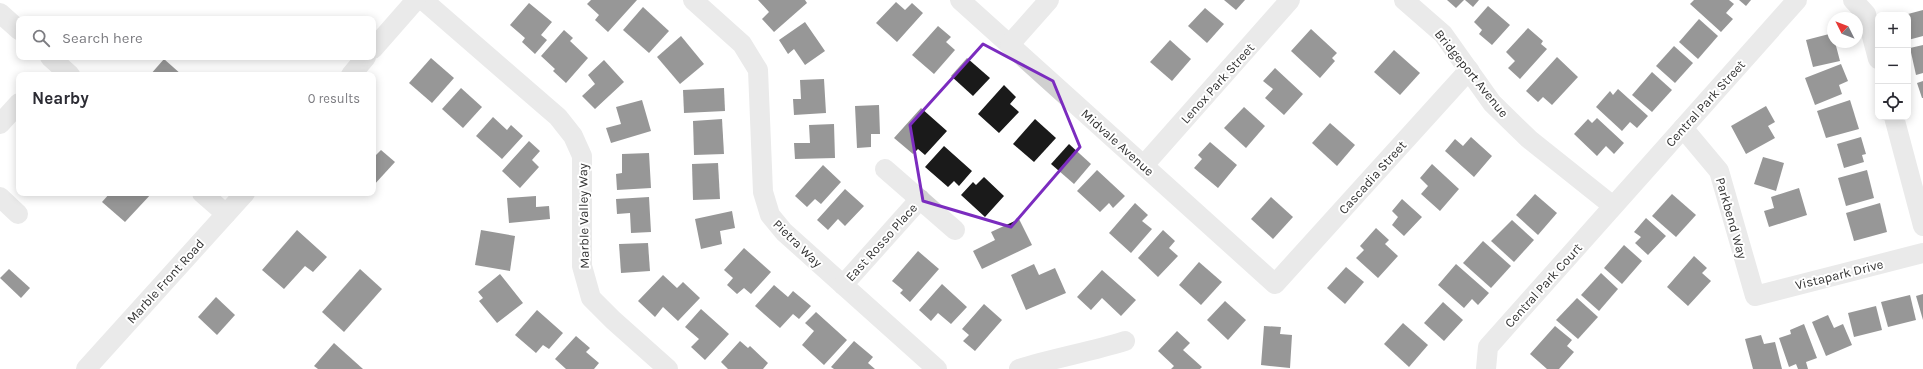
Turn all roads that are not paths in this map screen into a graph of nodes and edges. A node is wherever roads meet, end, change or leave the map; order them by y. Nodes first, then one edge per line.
1 (416, 0) edge
2 (423, 0) edge
3 (693, 0) edge
4 (960, 0) edge
5 (1049, 0) edge
6 (1290, 0) edge
7 (1404, 0) edge
8 (1797, 0) edge
9 (1853, 0) edge
10 (0, 13) edge
11 (16, 27) edge
12 (1010, 44) junction
13 (376, 47) edge
14 (1875, 48) edge
15 (363, 60) edge
16 (1469, 70) junction
17 (353, 72) edge
18 (16, 107) edge
19 (1895, 120) edge
20 (0, 124) edge
21 (1683, 128) junction
22 (1144, 165) junction
23 (885, 169) dead end
24 (205, 196) edge
25 (242, 196) edge
26 (0, 197) edge
27 (920, 199) junction
28 (1613, 206) junction
29 (18, 214) dead end
30 (226, 214) junction
31 (1923, 226) edge
32 (955, 230) dead end
33 (1923, 252) edge
34 (1275, 284) joint
35 (843, 285) junction
36 (1755, 296) joint
37 (1125, 341) dead end
38 (86, 369) edge
39 (668, 369) edge
40 (937, 369) edge
41 (1019, 369) edge
42 (1486, 369) edge

1 - 13 street
2 - 39 street, Marble Valley Way
3 - 35 street, Pietra Way
4 - 12 street, Midvale Avenue
5 - 12 street
6 - 22 street, Lenox Park Street
7 - 16 street, Bridgeport Avenue
8 - 21 street, Central Park Street
9 - 14 street
10 - 11 street
12 - 22 street, Midvale Avenue
15 - 17 street
16 - 28 street, Bridgeport Avenue
16 - 34 street, Cascadia Street
18 - 20 street
19 - 31 street
21 - 28 street, Central Park Street
21 - 36 street, Parkbend Way
22 - 34 street, Midvale Avenue
23 - 27 street, East Rosso Place
24 - 30 street
25 - 30 street, Marble Front Road
26 - 29 street
27 - 32 street, East Rosso Place
27 - 35 street, East Rosso Place
28 - 42 street, Central Park Court
30 - 38 street, Marble Front Road
33 - 36 street, Vistapark Drive
35 - 40 street, Pietra Way
37 - 41 street

